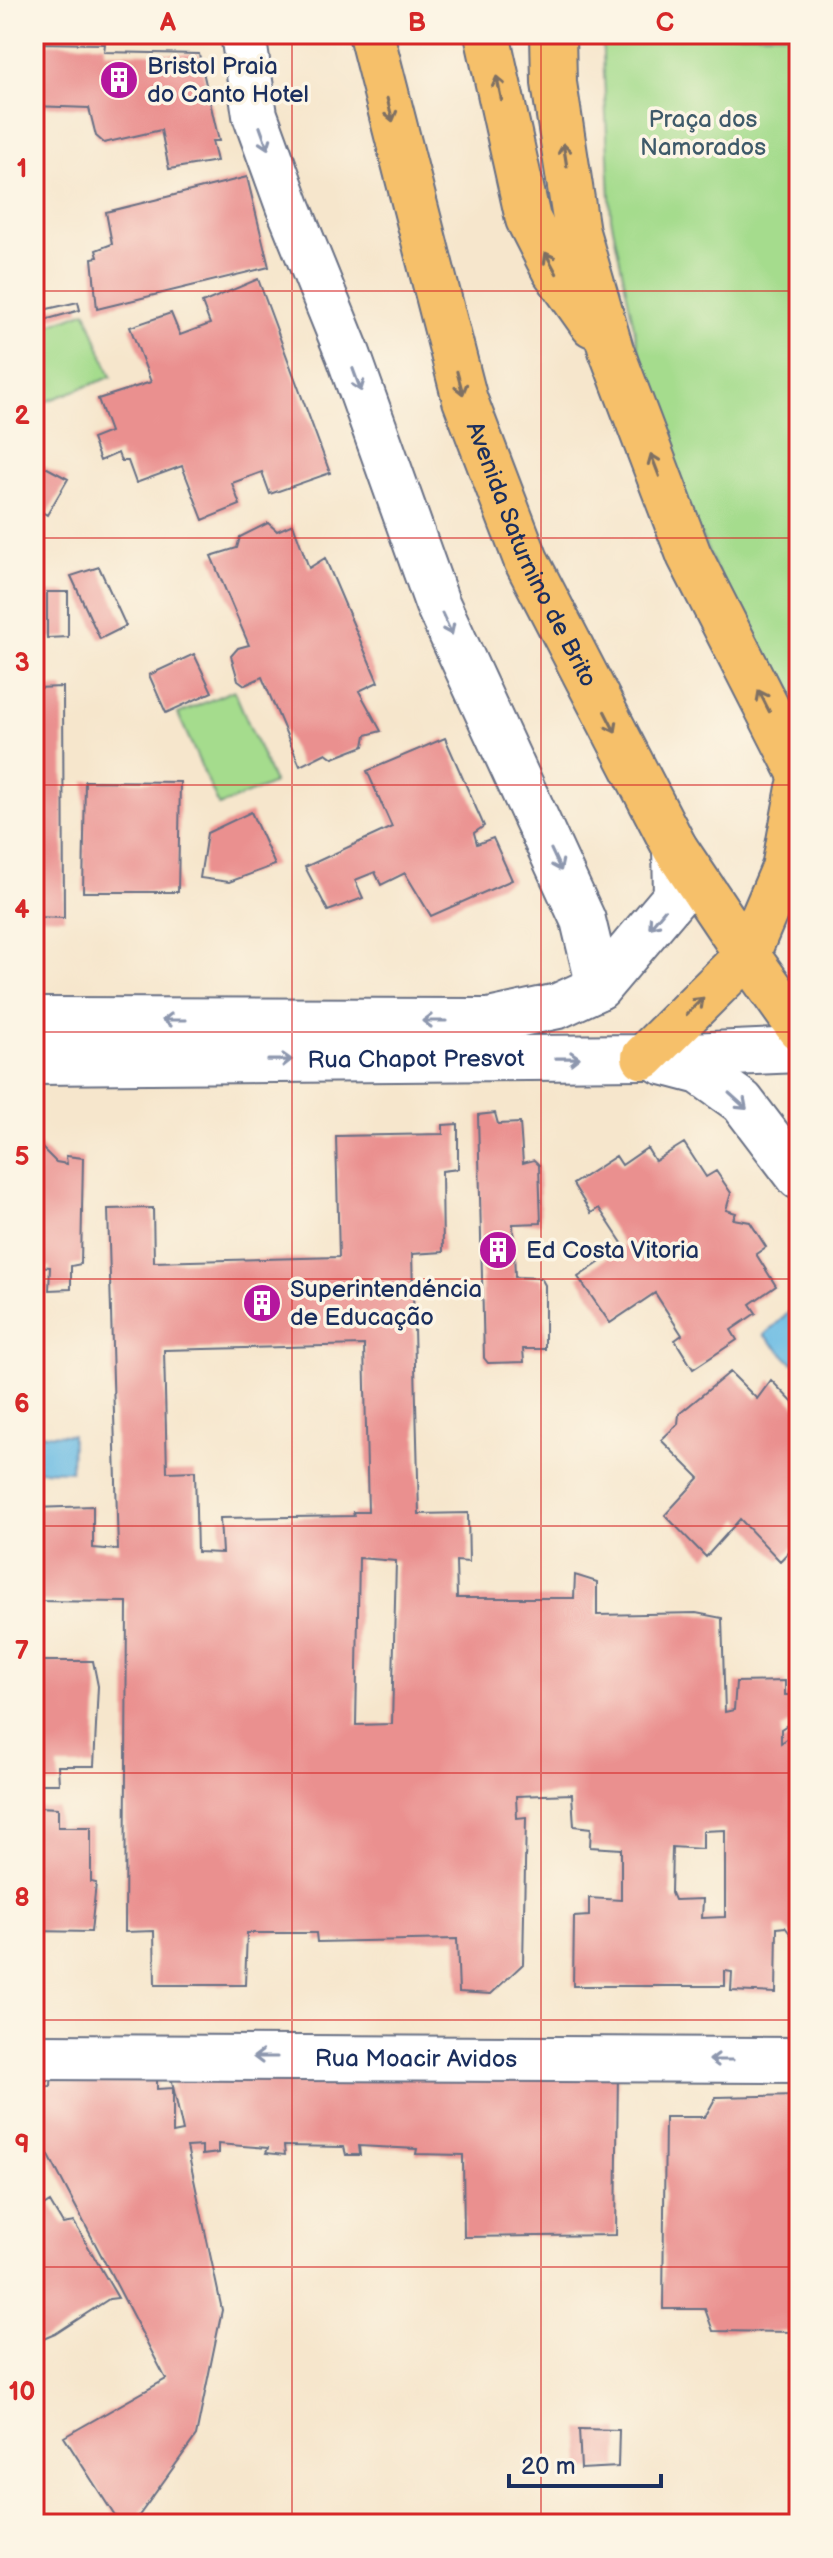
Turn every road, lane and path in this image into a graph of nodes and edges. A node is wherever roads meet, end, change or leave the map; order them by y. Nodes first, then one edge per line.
1 (243, 34) edge
2 (371, 34) edge
3 (487, 34) edge
4 (553, 34) edge
5 (611, 350) junction
6 (799, 771) edge
7 (799, 788) edge
8 (675, 848) junction
9 (747, 955) junction
10 (599, 987) junction
11 (34, 1020) edge
12 (799, 1028) edge
13 (799, 1050) edge
14 (644, 1057) junction
15 (34, 1062) edge
16 (799, 1177) edge
17 (34, 2057) edge
18 (799, 2060) edge

1 -> 10 street
2 -> 8 main road, Avenida Saturnino de Brito
5 -> 3 main road
5 -> 4 main road
6 -> 5 main road
7 - 9 main road
8 - 9 main road, Avenida Saturnino de Brito
8 -> 10 street, Rua Chapot Presvot
9 - 12 main road, Avenida Saturnino de Brito
14 -> 9 main road
10 -> 11 street, Rua Chapot Presvot
13 - 14 street, Rua Chapot Presvot
15 -> 14 street, Rua Chapot Presvot
14 -> 16 street
18 -> 17 street, Rua Moacir Avidos

